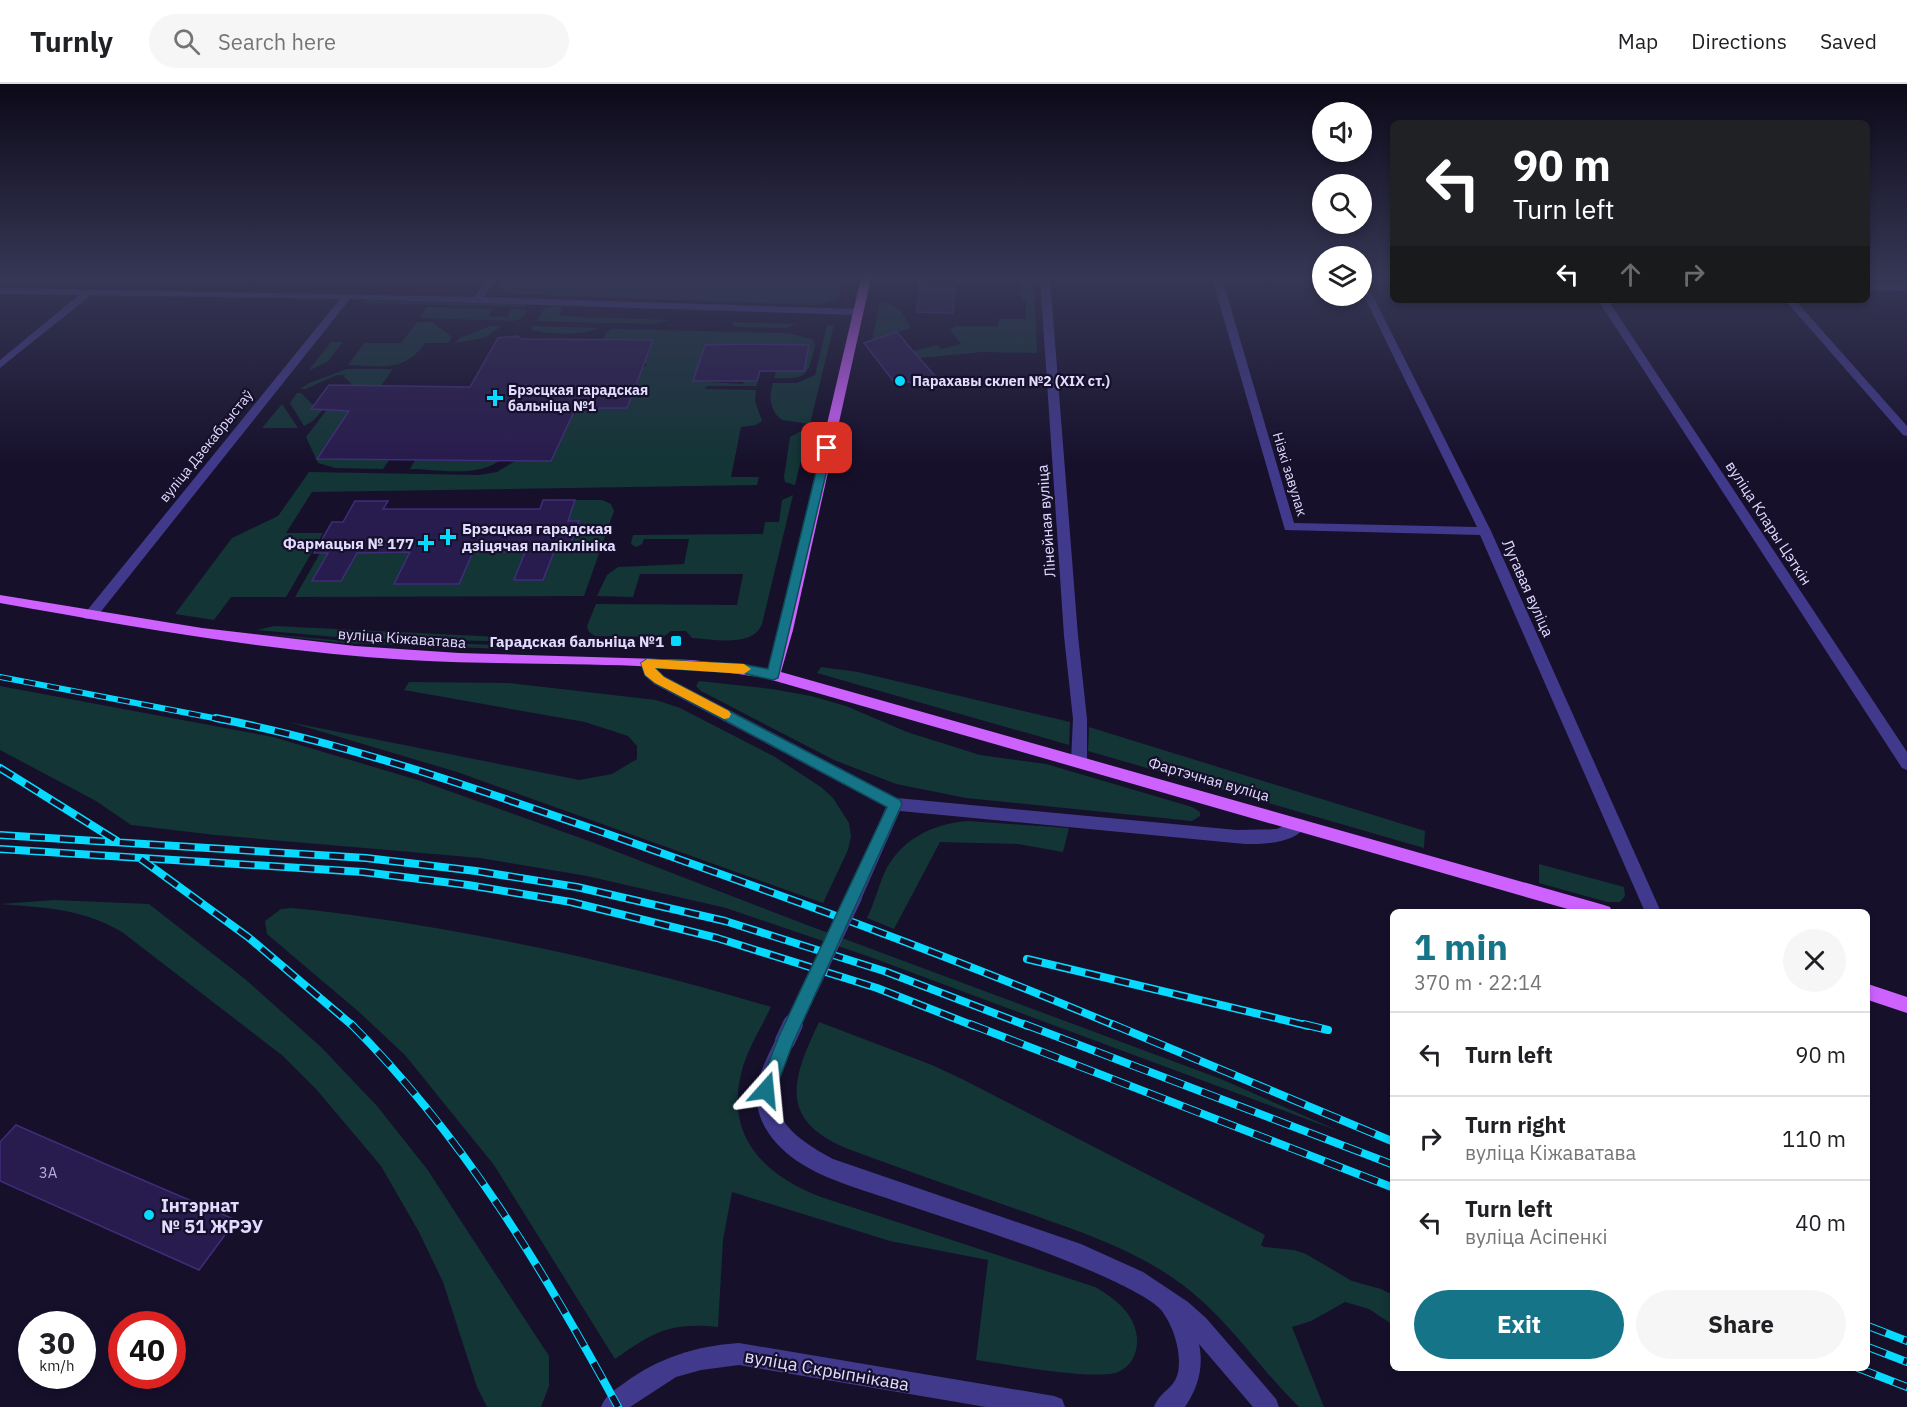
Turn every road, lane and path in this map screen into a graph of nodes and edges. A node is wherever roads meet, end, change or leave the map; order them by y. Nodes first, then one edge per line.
1 (31, 340) edge
2 (312, 340) edge
3 (852, 340) edge
4 (1049, 340) edge
5 (1235, 340) edge
6 (1391, 340) edge
7 (1629, 340) edge
8 (1825, 340) edge
9 (0, 365) edge
10 (1907, 433) edge
11 (1485, 531) junction
12 (0, 600) edge
13 (90, 616) junction
14 (647, 663) junction
15 (773, 675) junction
16 (804, 683) joint
17 (1079, 762) junction
18 (1907, 764) edge
19 (895, 804) junction
20 (1298, 825) junction
21 (1593, 909) edge
22 (1652, 909) edge
23 (1870, 993) edge
24 (1907, 1005) edge
25 (1157, 1293) junction
26 (612, 1407) edge
27 (1054, 1407) edge
28 (1165, 1407) edge
29 (1268, 1407) edge

1 - 9 street
2 - 13 street, вуліца Дзекабрыстаў
3 - 15 main road
4 - 17 street, Лінейная вуліца
5 - 11 street, Нізкі завулак
6 - 11 street, Лугавая вуліца
7 - 18 street, вуліца Клары Цэткін
8 - 10 street
11 - 22 street, Лугавая вуліца
12 - 13 main road, вуліца Кіжаватава
13 - 14 main road, вуліца Кіжаватава
14 - 15 main road, вуліца Кіжаватава
14 - 19 street
15 - 16 main road, вуліца Кіжаватава
16 - 17 main road, Фартэчная вуліца
17 - 20 main road, Фартэчная вуліца
19 - 20 street
19 - 25 street, bridge
20 - 21 main road, Фартэчная вуліца
23 - 24 main road
25 - 28 street
25 - 29 street
26 - 27 street, вуліца Скрыпнікава

